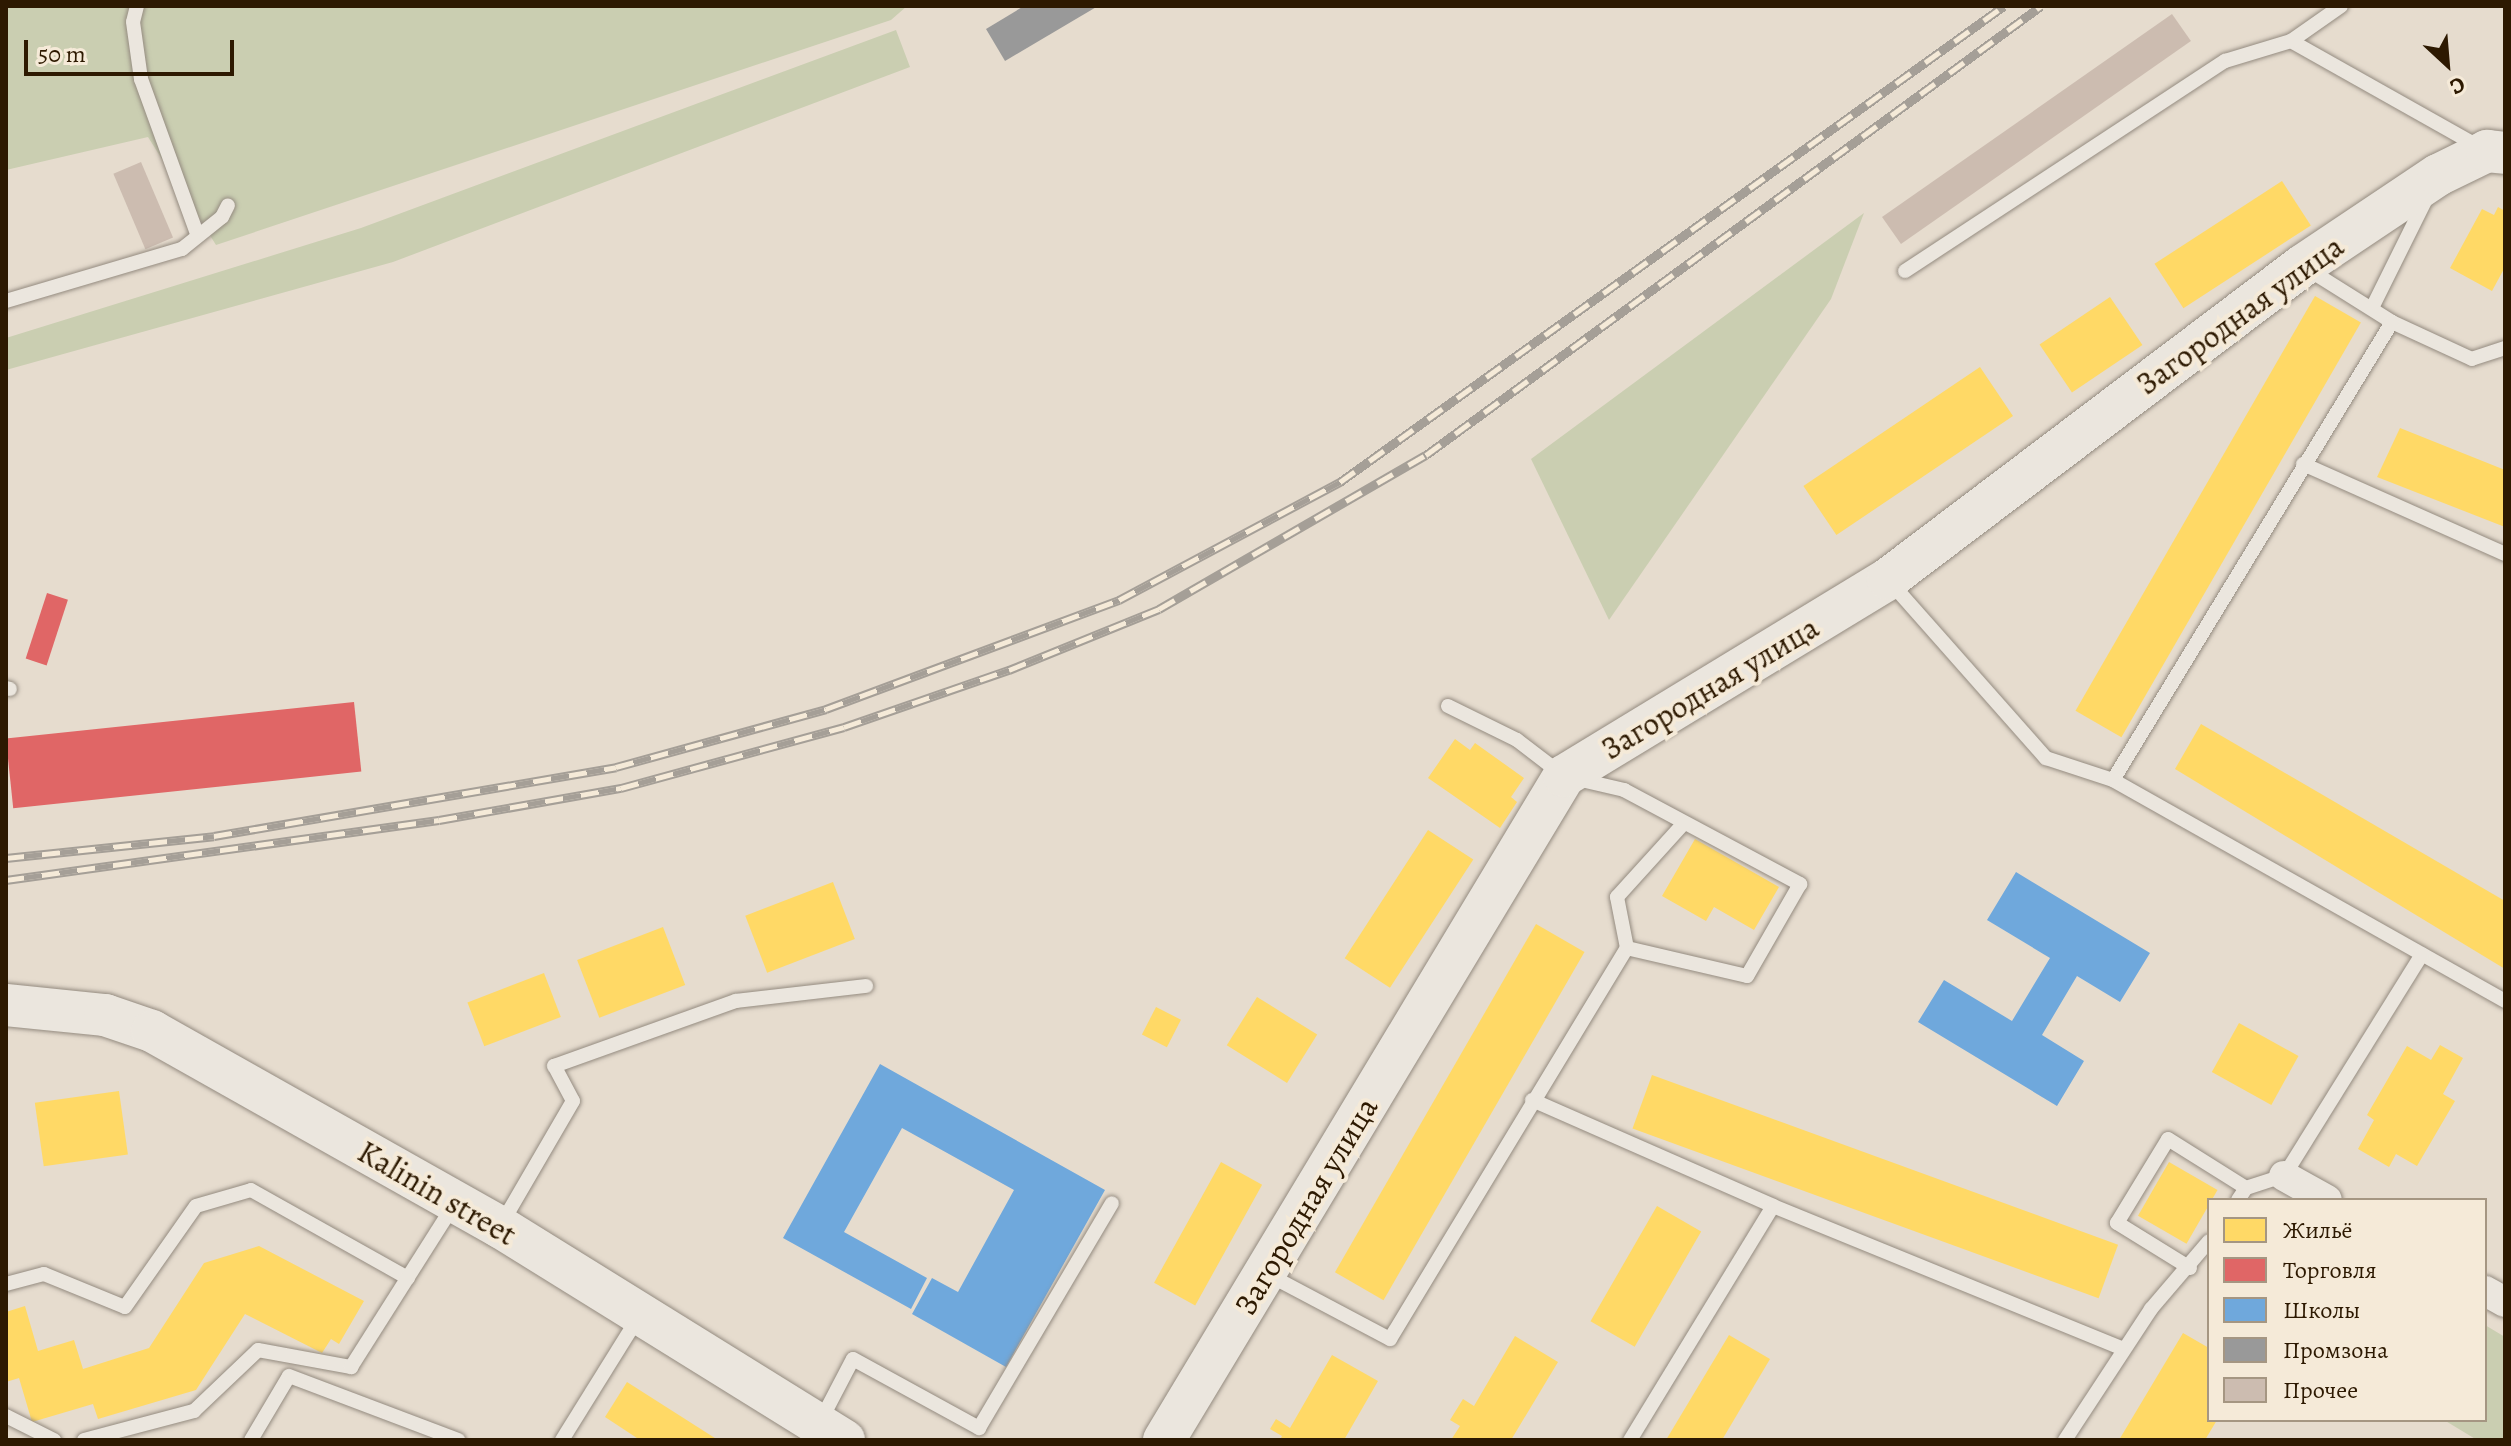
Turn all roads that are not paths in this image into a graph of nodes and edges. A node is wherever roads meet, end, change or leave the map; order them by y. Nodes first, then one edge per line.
1 (137, 6) edge
2 (2341, 6) edge
3 (2291, 41) junction
4 (2496, 152) edge
5 (2438, 175) junction
6 (228, 205) dead end
7 (197, 234) junction
8 (2302, 266) junction
9 (1905, 271) dead end
10 (6, 301) edge
11 (2373, 306) junction
12 (2392, 322) junction
13 (2505, 348) edge
14 (2303, 464) junction
15 (2505, 554) edge
16 (1888, 579) junction
17 (1448, 706) dead end
18 (1564, 776) junction
19 (2113, 780) junction
20 (1684, 823) junction
21 (1627, 948) junction
22 (2422, 954) junction
23 (866, 986) dead end
24 (2505, 1001) edge
25 (6, 1005) edge
26 (1532, 1100) junction
27 (2284, 1176) junction
28 (2242, 1194) edge
29 (2323, 1198) edge
30 (455, 1202) junction
31 (1112, 1203) dead end
32 (1773, 1206) junction
33 (500, 1227) junction
34 (2207, 1244) edge
35 (2190, 1268) junction
36 (1265, 1273) junction
37 (408, 1278) junction
38 (6, 1284) edge
39 (2487, 1292) edge
40 (2505, 1302) edge
41 (638, 1317) junction
42 (2123, 1349) junction
43 (6, 1416) edge
44 (831, 1432) edge
45 (54, 1440) edge
46 (84, 1440) edge
47 (251, 1440) edge
48 (458, 1440) edge
49 (562, 1440) edge
50 (1164, 1440) edge
51 (1630, 1440) edge
52 (2065, 1440) edge

1 - 7 lane
2 - 3 lane
3 - 4 lane
3 - 9 lane
4 - 5 street, Загородная улица
5 - 8 street, Загородная улица
5 - 11 lane
6 - 7 lane
7 - 10 lane
8 - 11 lane
8 - 16 street, Загородная улица
11 - 12 lane
12 - 13 lane
12 - 14 lane
14 - 15 lane
14 - 19 lane
16 - 18 street, Загородная улица
16 - 19 lane
17 - 18 lane
18 - 20 lane
18 - 36 street, Загородная улица
19 - 22 lane
20 - 21 lane
20 - 21 lane
21 - 26 lane
22 - 24 lane
22 - 27 lane
23 - 33 lane
25 - 30 street, Kalinin street
26 - 32 lane
26 - 36 lane
27 - 28 lane
27 - 29 street
28 - 35 lane
30 - 33 street, Kalinin street
30 - 37 lane
31 - 44 lane
32 - 42 lane
32 - 51 lane
33 - 41 street, Kalinin street
34 - 35 lane
35 - 42 lane
36 - 50 street, Загородная улица
37 - 38 lane
37 - 46 lane
39 - 40 street
41 - 44 street, Kalinin street
41 - 49 lane
42 - 52 lane
43 - 45 lane
47 - 48 lane

